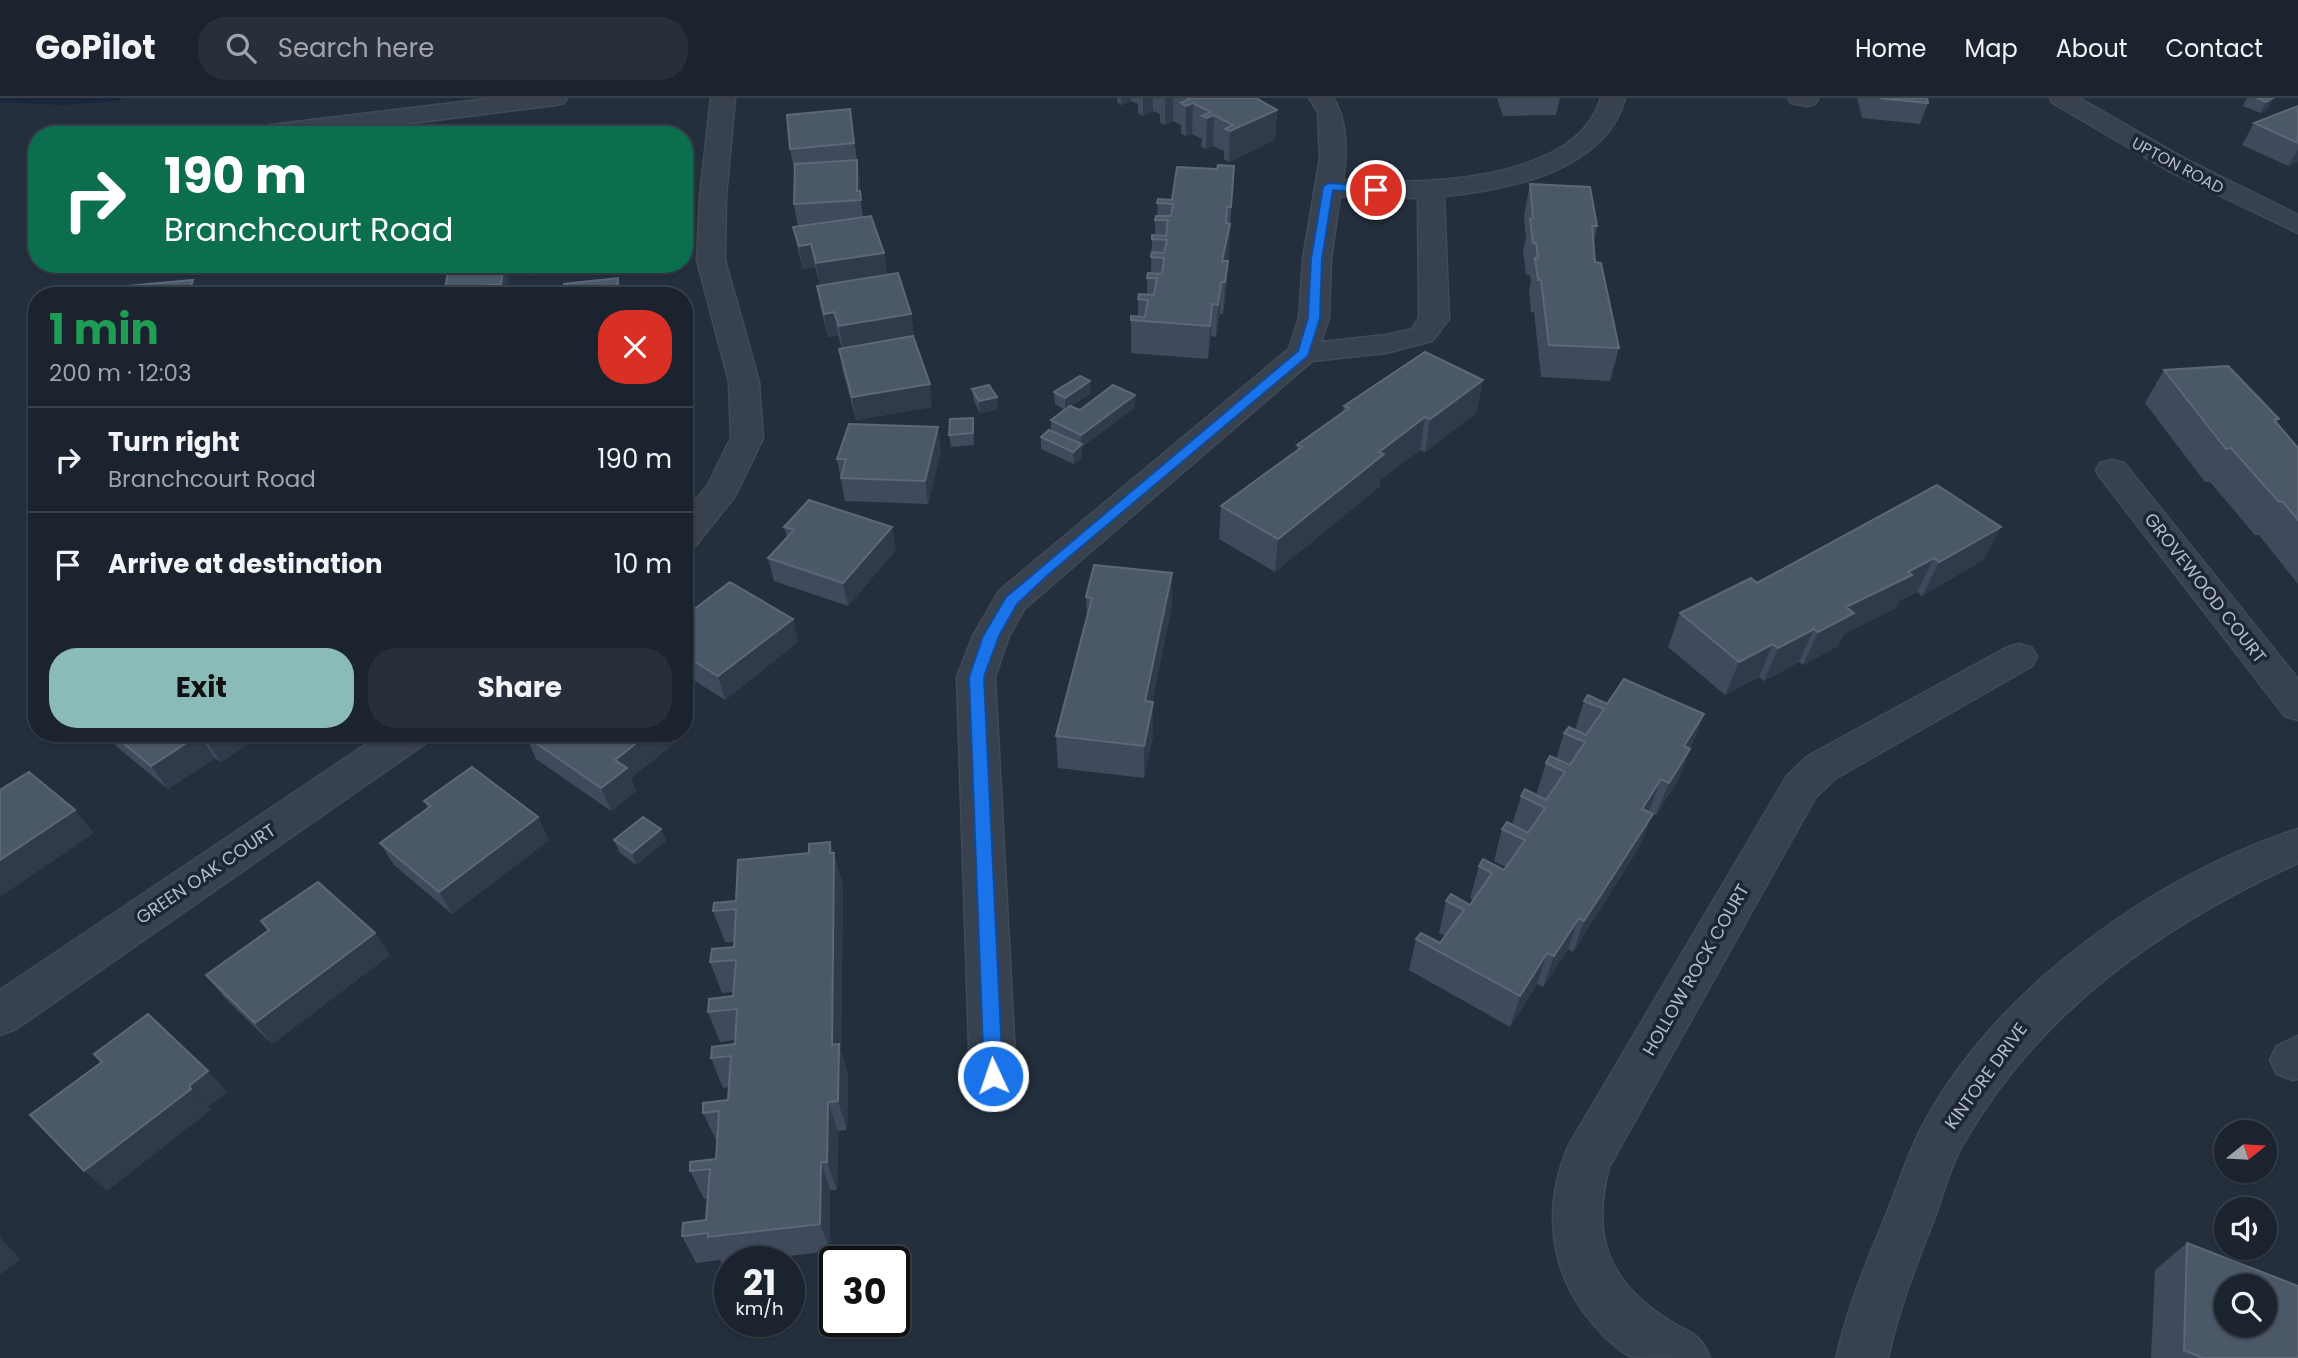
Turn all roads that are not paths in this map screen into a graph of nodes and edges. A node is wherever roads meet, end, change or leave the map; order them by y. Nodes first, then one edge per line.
1 (539, 98) edge
2 (555, 98) edge
3 (723, 98) edge
4 (1321, 98) edge
5 (1613, 98) edge
6 (1800, 98) edge
7 (2062, 98) edge
8 (1806, 99) edge
9 (323, 126) edge
10 (1328, 187) junction
11 (1431, 190) junction
12 (2298, 225) edge
13 (1303, 353) junction
14 (2112, 470) dead end
15 (693, 526) edge
16 (2019, 657) dead end
17 (2298, 706) edge
18 (399, 742) edge
19 (2298, 845) edge
20 (0, 1015) edge
21 (993, 1076) dead end
22 (1684, 1358) edge
23 (1862, 1358) edge

1 - 2 street
1 - 9 street
3 - 15 street
4 - 10 street
5 - 11 street
6 - 8 street
7 - 12 street, UPTON ROAD
10 - 11 street
10 - 13 street
11 - 13 street
13 - 21 street
14 - 17 street, GROVEWOOD COURT
16 - 22 street, HOLLOW ROCK COURT
18 - 20 street, GREEN OAK COURT
19 - 23 street, KINTORE DRIVE

